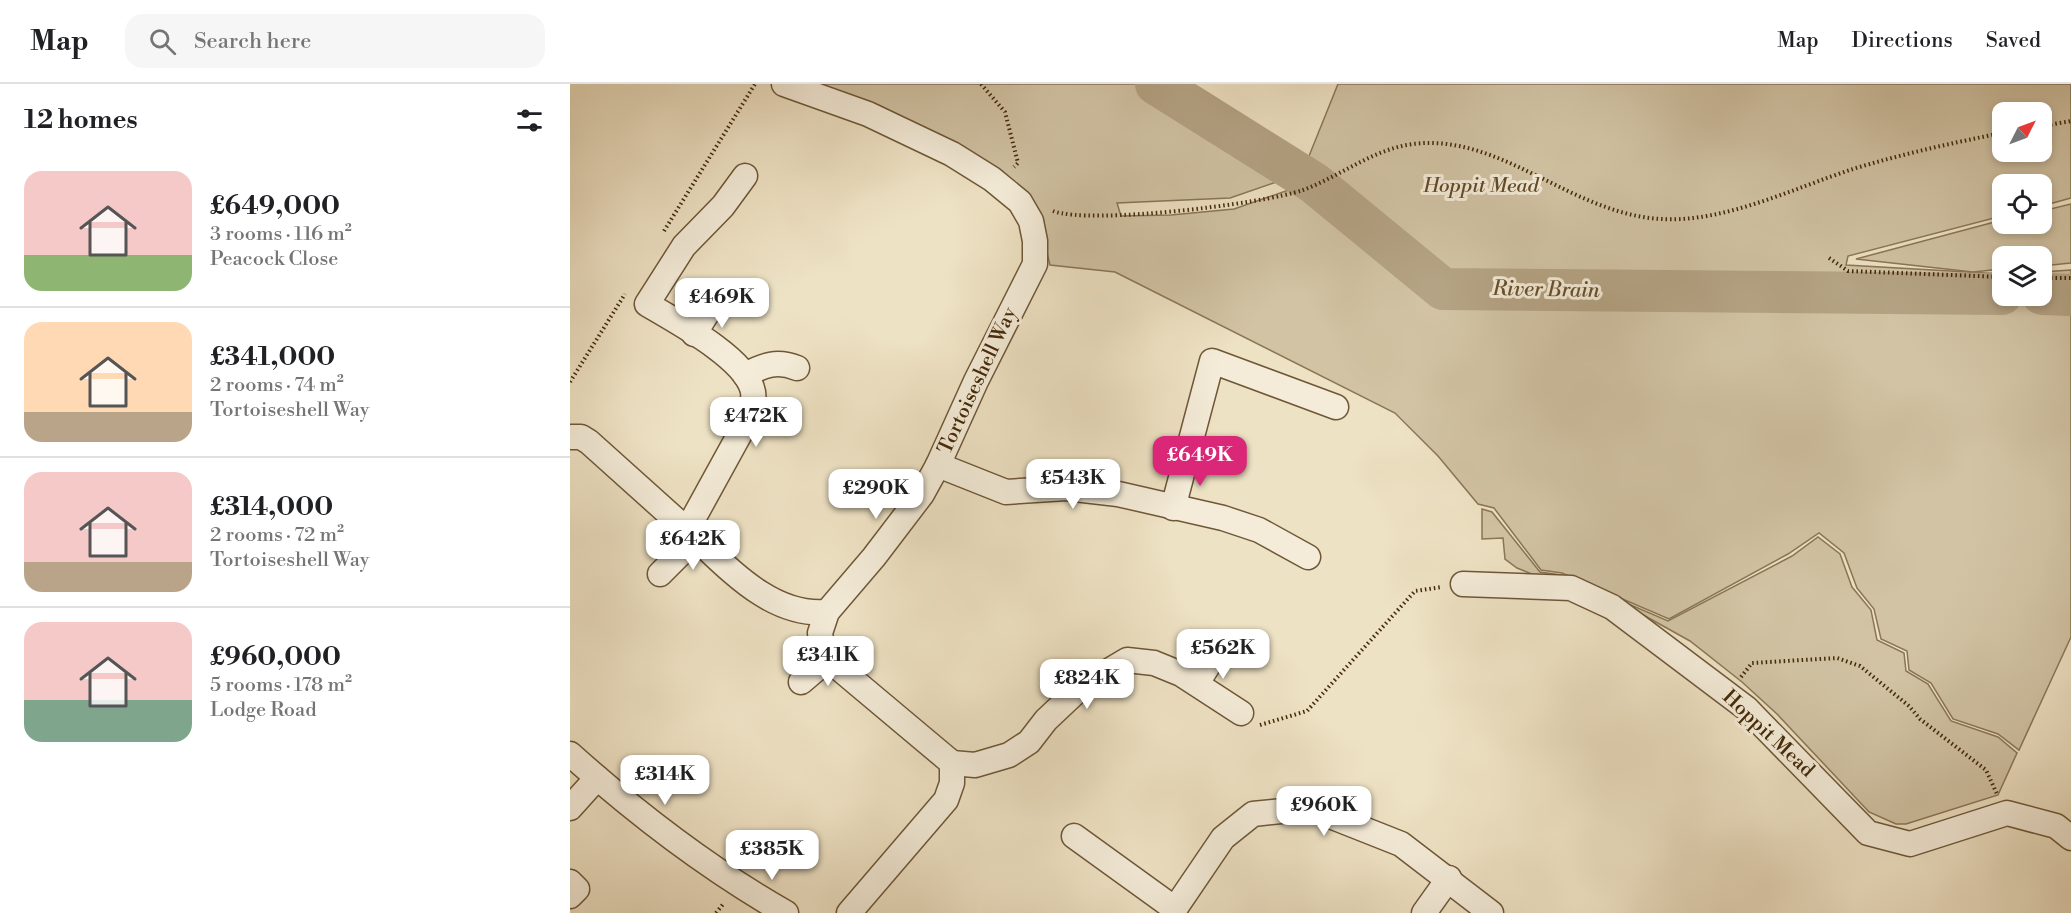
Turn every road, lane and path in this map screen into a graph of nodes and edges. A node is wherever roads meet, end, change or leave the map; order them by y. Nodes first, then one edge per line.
1 (784, 84) edge
2 (981, 84) edge
3 (2071, 121) edge
4 (2052, 124) edge
5 (1992, 135) edge
6 (745, 176) dead end
7 (1020, 202) junction
8 (1829, 258) dead end
9 (1992, 277) edge
10 (2052, 278) edge
11 (2071, 278) edge
12 (715, 301) dead end
13 (694, 334) junction
14 (797, 368) dead end
15 (745, 375) junction
16 (1336, 407) dead end
17 (570, 437) edge
18 (938, 465) junction
19 (1173, 508) junction
20 (692, 534) junction
21 (1308, 557) dead end
22 (660, 574) dead end
23 (1463, 584) joint
24 (827, 612) junction
25 (1215, 655) dead end
26 (828, 659) junction
27 (801, 682) dead end
28 (1197, 683) junction
29 (1727, 694) junction
30 (1241, 713) joint
31 (570, 754) edge
32 (952, 763) junction
33 (597, 778) junction
34 (570, 808) edge
35 (2007, 813) junction
36 (1074, 836) dead end
37 (2071, 838) edge
38 (1449, 878) junction
39 (570, 882) edge
40 (570, 896) edge
41 (1174, 911) edge
42 (786, 913) edge
43 (849, 913) edge
44 (1424, 913) edge
45 (1491, 913) edge

1 - 7 street, Tortoiseshell Way
2 - 7 path
3 - 4 path
5 - 7 path
6 - 13 street
7 - 18 street, Tortoiseshell Way
8 - 9 path
10 - 11 path
12 - 13 street
13 - 15 street
14 - 15 street
15 - 20 street
16 - 19 street
17 - 20 street
18 - 19 street
18 - 24 street, Tortoiseshell Way
19 - 21 street
20 - 22 street
20 - 24 street
23 - 29 street, Hoppit Mead
23 - 30 path
24 - 26 street, Tortoiseshell Way
25 - 28 street
26 - 27 street
26 - 32 street
28 - 30 street
28 - 32 street
29 - 35 street, Hoppit Mead
29 - 35 path
31 - 33 street
32 - 43 street
33 - 34 street
33 - 42 street
35 - 37 street
36 - 41 street
38 - 41 street
38 - 44 street
38 - 45 street
39 - 40 street

